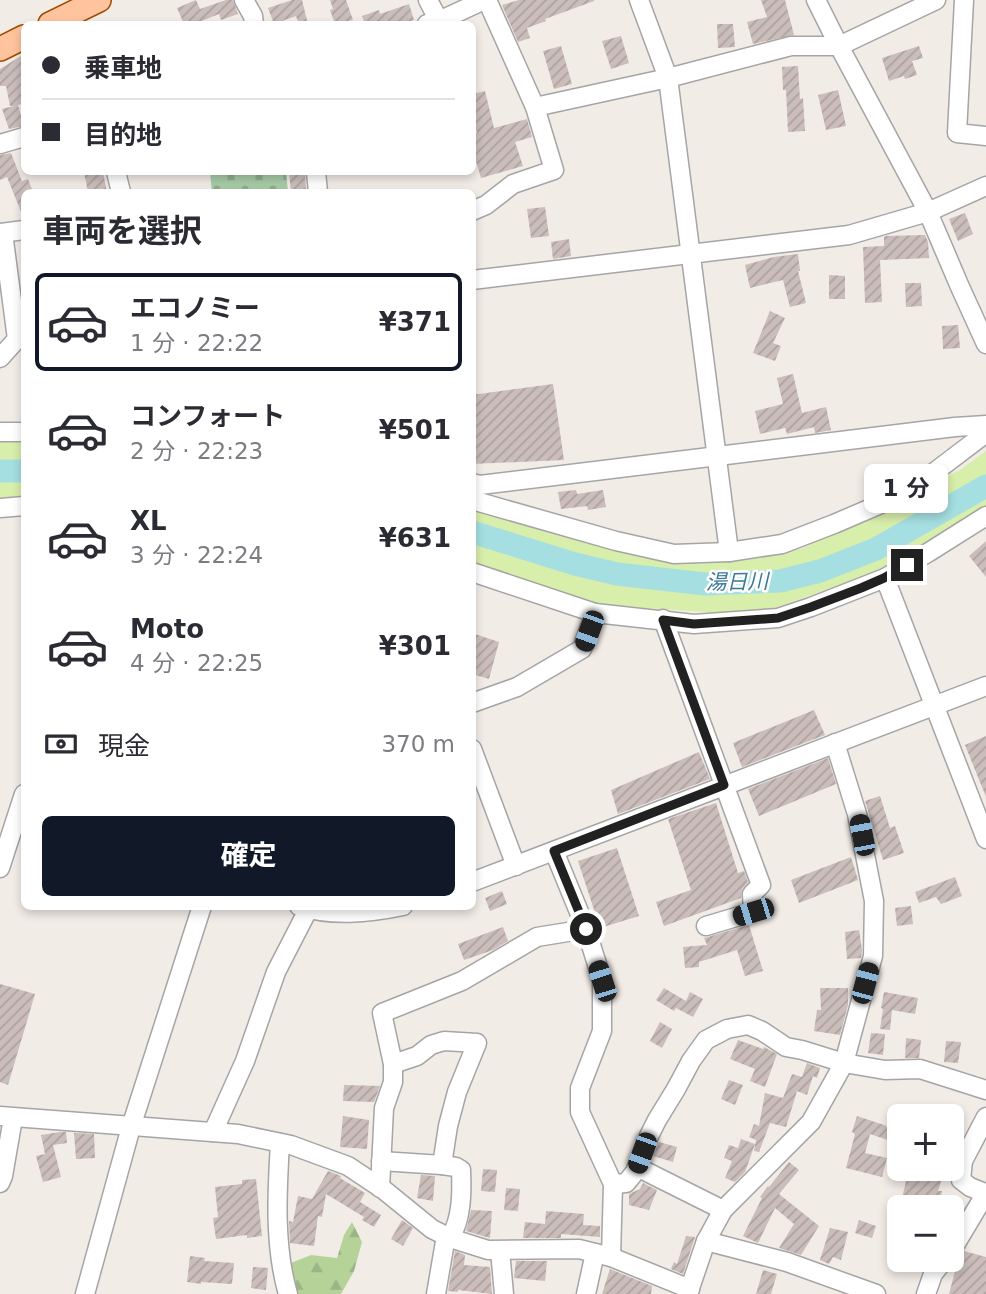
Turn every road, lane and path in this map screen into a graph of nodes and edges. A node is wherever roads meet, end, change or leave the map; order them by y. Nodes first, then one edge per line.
1 (99, 0) edge
2 (244, 0) edge
3 (428, 0) edge
4 (486, 0) edge
5 (639, 0) edge
6 (816, 0) edge
7 (936, 0) edge
8 (964, 0) edge
9 (56, 21) edge
10 (254, 21) edge
11 (433, 21) edge
12 (438, 21) edge
13 (21, 38) edge
14 (839, 46) junction
15 (0, 49) edge
16 (668, 78) junction
17 (535, 107) junction
18 (986, 136) edge
19 (986, 186) edge
20 (476, 209) edge
21 (928, 212) junction
22 (21, 230) edge
23 (2, 233) edge
24 (691, 253) junction
25 (476, 280) edge
26 (21, 338) edge
27 (986, 344) edge
28 (0, 358) edge
29 (986, 425) edge
30 (0, 432) edge
31 (21, 432) edge
32 (986, 433) edge
33 (717, 457) junction
34 (476, 484) edge
35 (476, 501) edge
36 (21, 506) edge
37 (0, 508) edge
38 (986, 516) edge
39 (729, 552) junction
40 (476, 573) edge
41 (884, 578) junction
42 (595, 613) junction
43 (663, 620) junction
44 (986, 686) edge
45 (476, 702) edge
46 (934, 707) junction
47 (835, 743) junction
48 (476, 760) edge
49 (724, 785) junction
50 (14, 814) edge
51 (986, 839) edge
52 (554, 851) junction
53 (516, 866) junction
54 (0, 868) edge
55 (476, 881) edge
56 (201, 910) edge
57 (305, 910) edge
58 (324, 910) edge
59 (384, 910) edge
60 (706, 926) dead end
61 (586, 929) junction
62 (844, 1063) junction
63 (394, 1064) junction
64 (986, 1090) edge
65 (7, 1117) edge
66 (986, 1117) edge
67 (131, 1127) junction
68 (213, 1132) junction
69 (280, 1143) junction
70 (382, 1161) junction
71 (442, 1165) junction
72 (637, 1167) junction
73 (0, 1183) edge
74 (613, 1184) junction
75 (380, 1188) junction
76 (985, 1193) edge
77 (723, 1210) junction
78 (964, 1230) edge
79 (448, 1237) junction
80 (706, 1241) junction
81 (500, 1251) junction
82 (603, 1255) junction
83 (935, 1272) edge
84 (689, 1291) edge
85 (85, 1294) edge
86 (288, 1294) edge
87 (436, 1294) edge
88 (504, 1294) edge
89 (586, 1294) edge
90 (876, 1294) edge
91 (926, 1294) edge

1 - 9 main road
2 - 10 street
3 - 11 street
4 - 12 street
4 - 17 street
5 - 16 street
6 - 14 street
7 - 14 street
8 - 18 street
13 - 15 main road
14 - 16 street
14 - 21 street
16 - 17 street
16 - 24 street
17 - 20 street
19 - 21 street
21 - 24 street
21 - 27 street
22 - 23 street
23 - 26 street
24 - 25 street
24 - 33 street
26 - 28 street
29 - 33 street
30 - 31 street
32 - 39 street
33 - 34 street
33 - 39 street
35 - 39 street
36 - 37 street
38 - 41 street
40 - 42 street
41 - 43 street
41 - 46 street
42 - 43 street
42 - 45 street
43 - 49 street
44 - 46 street
46 - 47 street
46 - 51 street
47 - 49 street
47 - 62 street
48 - 53 street
49 - 52 street
49 - 60 street
50 - 54 street
52 - 53 street
52 - 61 street
53 - 55 street
56 - 67 street
57 - 68 street
58 - 59 street
61 - 63 street
61 - 74 street
62 - 64 street
62 - 72 street
62 - 77 street
63 - 70 street
63 - 71 street
65 - 67 street
65 - 73 street
66 - 76 street
67 - 68 street
67 - 85 street
68 - 69 street
69 - 75 street
69 - 86 street
70 - 71 street
70 - 75 street
71 - 79 street
72 - 74 street
72 - 77 street
74 - 82 street
75 - 79 street
76 - 78 street
77 - 80 street
79 - 81 street
79 - 87 street
80 - 84 street
80 - 90 street
81 - 82 street
81 - 88 street
82 - 84 street
82 - 89 street
83 - 91 street

